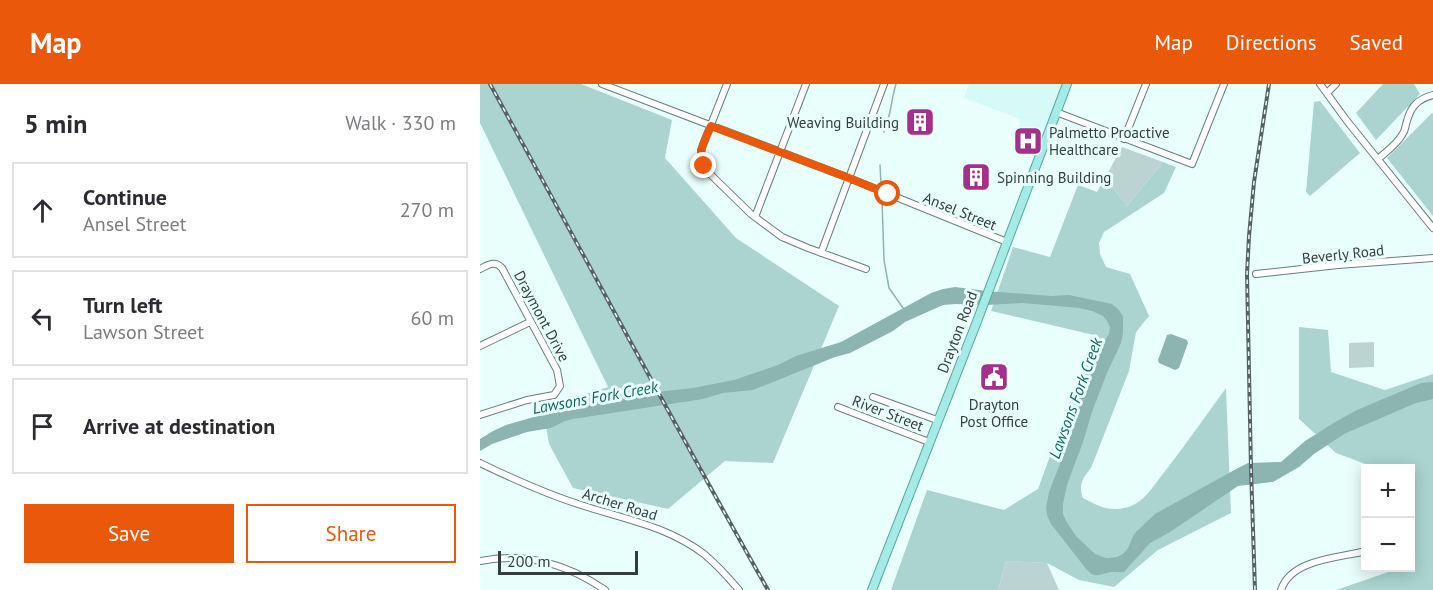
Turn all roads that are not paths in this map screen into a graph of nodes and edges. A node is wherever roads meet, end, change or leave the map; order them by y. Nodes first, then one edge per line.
1 (602, 84) edge
2 (727, 84) edge
3 (806, 84) edge
4 (884, 84) edge
5 (1067, 84) edge
6 (1146, 84) edge
7 (1224, 84) edge
8 (1320, 84) edge
9 (1336, 84) edge
10 (1433, 87) edge
11 (1327, 93) junction
12 (1433, 95) edge
13 (1056, 112) junction
14 (711, 126) junction
15 (1124, 139) junction
16 (780, 152) junction
17 (1378, 159) junction
18 (849, 178) junction
19 (755, 217) junction
20 (1433, 228) edge
21 (1007, 242) junction
22 (821, 253) junction
23 (1433, 258) edge
24 (480, 269) edge
25 (866, 269) dead end
26 (1256, 274) dead end
27 (530, 322) junction
28 (480, 346) edge
29 (873, 397) dead end
30 (838, 407) dead end
31 (480, 415) edge
32 (937, 420) junction
33 (929, 442) junction
34 (480, 463) edge
35 (1361, 552) edge
36 (480, 561) edge
37 (606, 590) edge
38 (739, 590) edge
39 (872, 590) edge
40 (1281, 590) edge

1 - 14 street, Ansel Street
2 - 14 street
3 - 16 street
4 - 18 street
5 - 13 main road, Drayton Road
6 - 15 street
7 - 15 street
8 - 11 street
9 - 11 street
10 - 12 street
11 - 17 street
12 - 17 street
13 - 15 street
13 - 21 main road, Drayton Road
14 - 16 street, Ansel Street
14 - 19 street
16 - 18 street, Ansel Street
16 - 19 street
17 - 20 street
18 - 21 street, Ansel Street
18 - 22 street
19 - 22 street
21 - 32 main road, Drayton Road
22 - 25 street
23 - 26 street, Beverly Road
24 - 27 street, Draymont Drive
27 - 28 street
27 - 31 street, Draymont Drive
29 - 32 street
30 - 33 street, River Street
32 - 33 main road, Drayton Road
33 - 39 main road, Drayton Road
34 - 38 street, Archer Road
35 - 40 street
36 - 37 street

